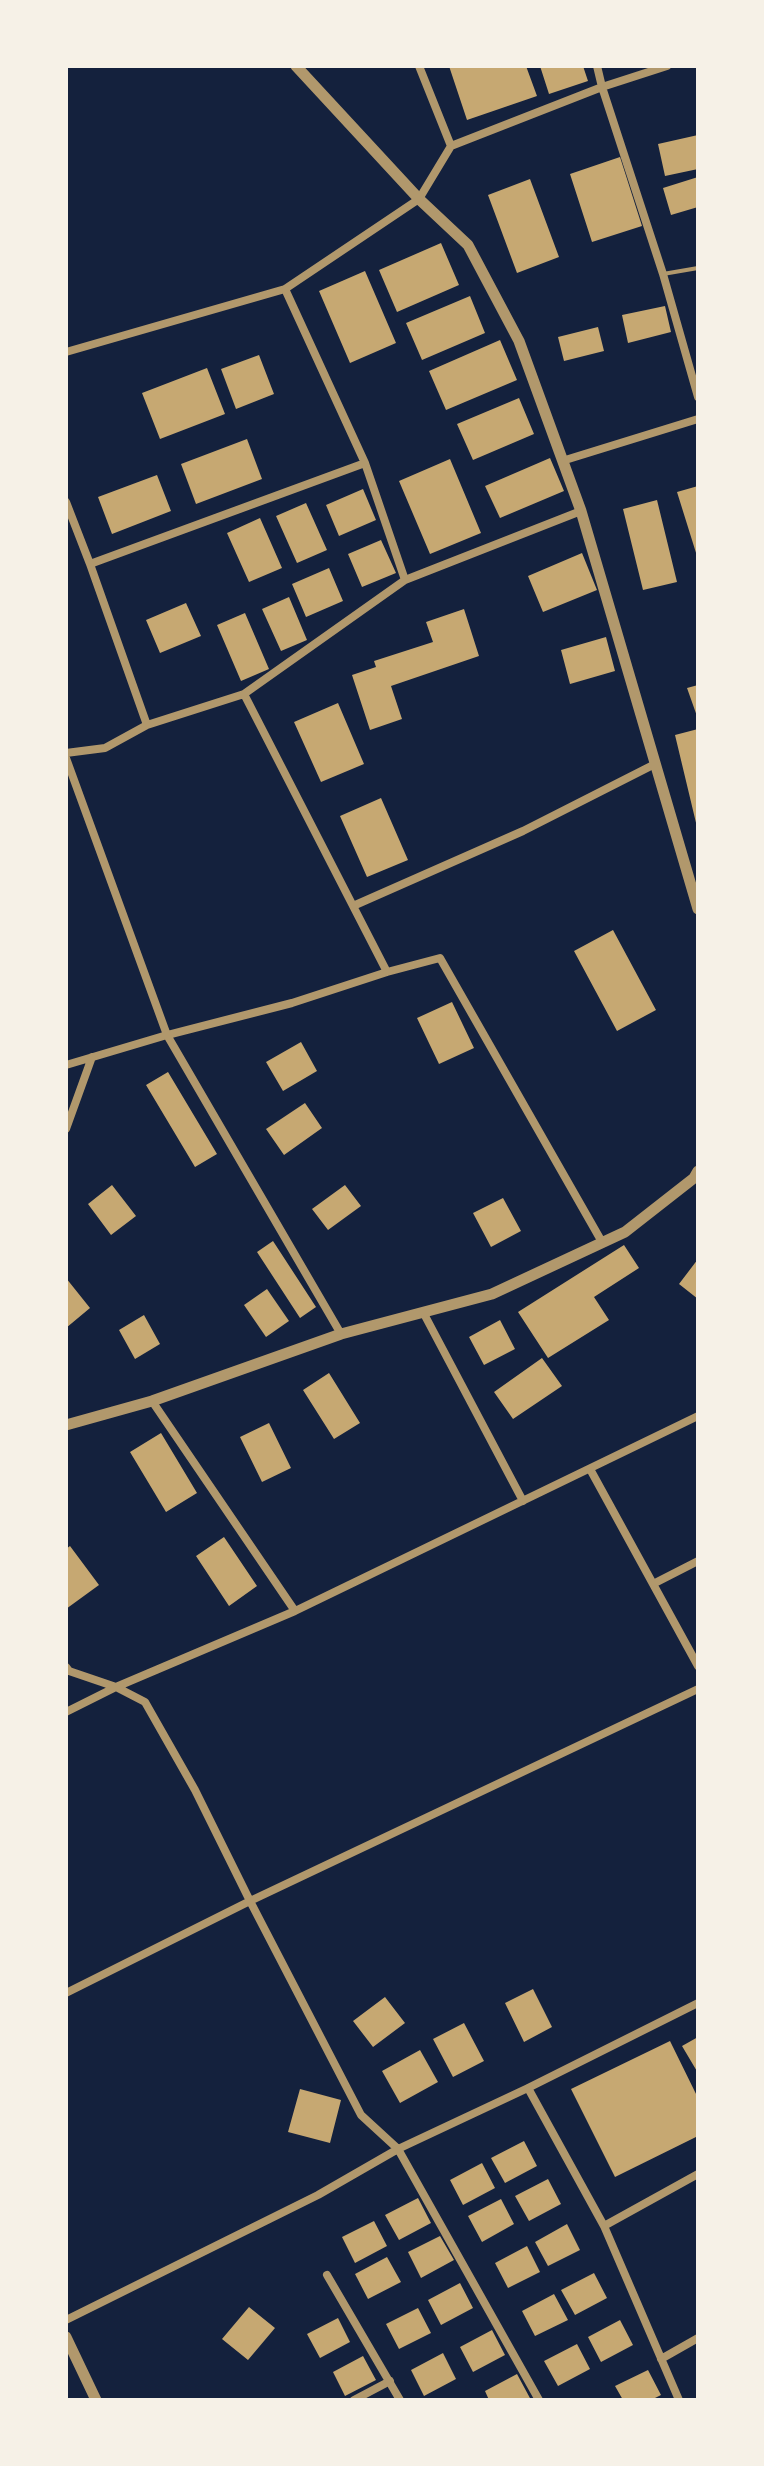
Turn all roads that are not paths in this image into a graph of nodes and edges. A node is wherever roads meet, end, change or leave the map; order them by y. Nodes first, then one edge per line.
1 (296, 66) edge
2 (419, 66) edge
3 (597, 66) edge
4 (667, 66) edge
5 (602, 87) junction
6 (451, 146) junction
7 (419, 199) junction
8 (698, 268) edge
9 (663, 274) junction
10 (285, 289) junction
11 (66, 352) edge
12 (698, 397) edge
13 (698, 419) edge
14 (562, 461) junction
15 (365, 463) junction
16 (66, 502) edge
17 (581, 511) junction
18 (90, 564) junction
19 (405, 580) junction
20 (244, 694) junction
21 (147, 725) junction
22 (66, 755) edge
23 (655, 764) junction
24 (353, 906) junction
25 (698, 909) edge
26 (387, 972) junction
27 (167, 1035) junction
28 (92, 1057) junction
29 (66, 1065) edge
30 (66, 1129) edge
31 (698, 1172) edge
32 (602, 1242) junction
33 (423, 1312) junction
34 (341, 1334) junction
35 (152, 1401) junction
36 (698, 1416) edge
37 (66, 1425) edge
38 (590, 1469) junction
39 (523, 1501) junction
40 (698, 1561) edge
41 (653, 1584) junction
42 (295, 1611) junction
43 (698, 1666) edge
44 (66, 1667) edge
45 (116, 1687) junction
46 (698, 1689) edge
47 (66, 1712) edge
48 (250, 1901) junction
49 (66, 1993) edge
50 (698, 2003) edge
51 (528, 2088) junction
52 (398, 2149) junction
53 (698, 2174) edge
54 (604, 2226) junction
55 (327, 2275) dead end
56 (66, 2320) edge
57 (66, 2337) edge
58 (698, 2338) edge
59 (661, 2359) junction
60 (390, 2381) junction
61 (96, 2400) edge
62 (354, 2400) edge
63 (400, 2400) edge
64 (539, 2400) edge
65 (679, 2400) edge

1 - 7 street
2 - 6 street
3 - 5 street
4 - 5 street
5 - 6 street
5 - 9 street
6 - 7 street
7 - 10 street
7 - 14 street
8 - 9 lane
9 - 12 street
10 - 11 street
10 - 15 street
13 - 14 street
14 - 17 street
15 - 18 street
15 - 19 street
16 - 18 street
17 - 19 street
17 - 23 street
18 - 21 street
19 - 20 street
20 - 21 street
20 - 24 street
21 - 22 street
22 - 27 street
23 - 24 street
23 - 25 street
24 - 26 street
26 - 27 street
26 - 32 street
27 - 28 street
27 - 34 street
28 - 29 street
28 - 30 street
31 - 32 street
32 - 33 street
33 - 34 street
33 - 39 street
34 - 35 street
35 - 37 street
35 - 42 street
36 - 38 street
38 - 39 street
38 - 41 street
39 - 42 street
40 - 41 street
41 - 43 street
42 - 45 street
44 - 45 street
45 - 47 street
45 - 48 street
46 - 48 street
48 - 49 street
48 - 52 street
50 - 51 street
51 - 52 street
51 - 54 street
52 - 56 street
52 - 64 street
53 - 54 street
54 - 59 street
55 - 60 street
57 - 61 street
58 - 59 street
59 - 65 street
60 - 62 street
60 - 63 street

